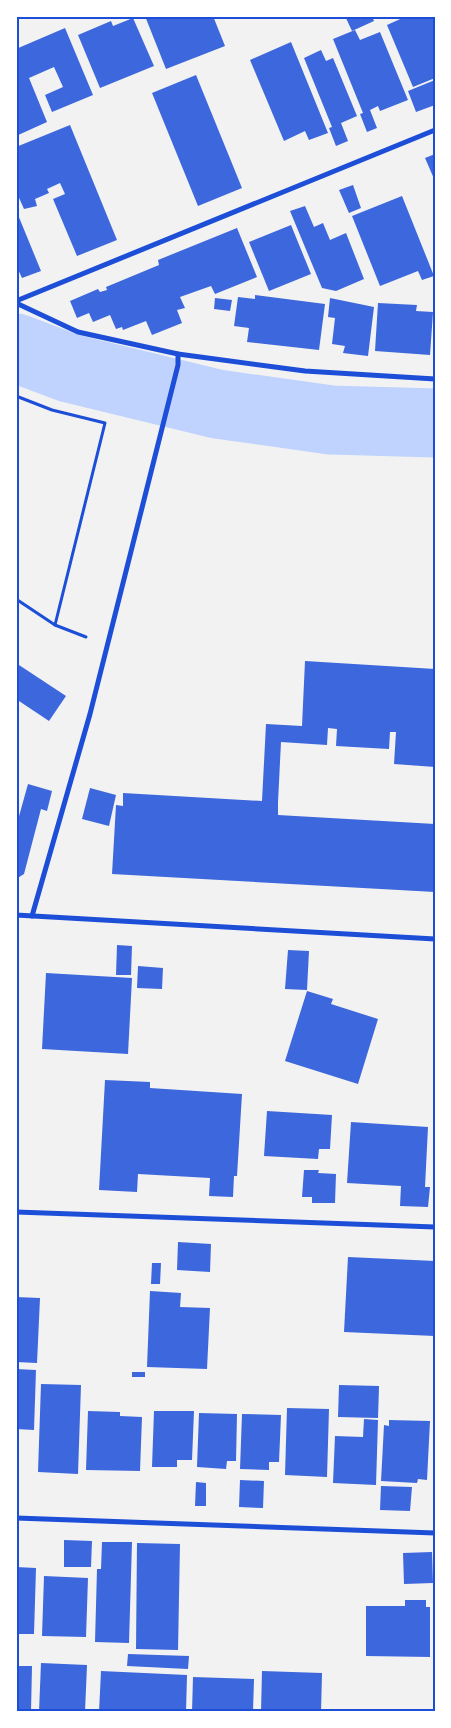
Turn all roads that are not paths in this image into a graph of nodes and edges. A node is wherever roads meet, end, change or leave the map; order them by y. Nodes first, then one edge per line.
1 (435, 130) edge
2 (16, 302) edge
3 (178, 354) junction
4 (435, 378) edge
5 (16, 915) edge
6 (32, 916) junction
7 (435, 939) edge
8 (16, 1212) edge
9 (435, 1227) edge
10 (16, 1518) edge
11 (435, 1534) edge

1 - 2 street
2 - 3 street
3 - 4 street
3 - 6 street
5 - 6 street
6 - 7 street
8 - 9 street
10 - 11 street

